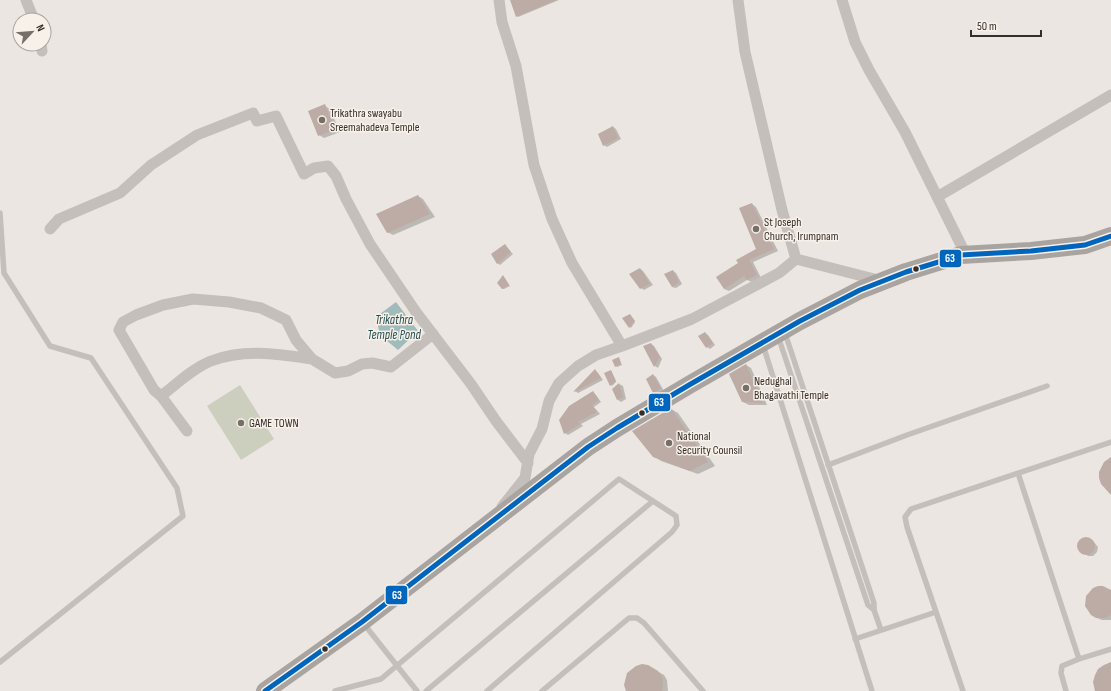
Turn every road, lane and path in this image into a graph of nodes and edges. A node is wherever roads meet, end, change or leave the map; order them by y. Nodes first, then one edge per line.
1 (26, 0) edge
2 (499, 0) edge
3 (738, 0) edge
4 (842, 0) edge
5 (31, 12) edge
6 (1111, 95) edge
7 (937, 197) junction
8 (0, 213) edge
9 (50, 229) dead end
10 (1111, 236) edge
11 (965, 255) junction
12 (796, 259) junction
13 (882, 281) junction
14 (433, 334) junction
15 (775, 336) junction
16 (296, 340) junction
17 (622, 346) junction
18 (284, 355) junction
19 (312, 359) junction
20 (1047, 386) dead end
21 (161, 396) junction
22 (187, 431) dead end
23 (1111, 442) edge
24 (824, 452) junction
25 (818, 454) junction
26 (528, 463) junction
27 (828, 465) junction
28 (1018, 473) junction
29 (653, 501) junction
30 (486, 526) junction
31 (874, 610) junction
32 (936, 612) junction
33 (362, 622) junction
34 (881, 630) junction
35 (855, 639) junction
36 (1111, 649) edge
37 (1079, 659) junction
38 (0, 662) edge
39 (398, 665) junction
40 (265, 691) edge
41 (335, 691) edge
42 (417, 691) edge
43 (426, 691) edge
44 (487, 691) edge
45 (542, 691) edge
46 (703, 691) edge
47 (872, 691) edge
48 (963, 691) edge
49 (1066, 691) edge

1 - 5 street
2 - 17 street
3 - 12 street
4 - 7 street
6 - 7 street
7 - 11 street
8 - 38 lane
9 - 14 street
10 - 11 main road
11 - 13 main road
12 - 13 street
12 - 17 street
13 - 15 main road
14 - 19 street
14 - 26 street
15 - 24 lane
15 - 25 lane
15 - 30 main road
15 - 35 lane
16 - 18 street
16 - 19 street
16 - 21 street
17 - 26 street
18 - 19 street
18 - 21 street
20 - 27 lane
21 - 22 street
23 - 28 lane
24 - 25 lane
24 - 27 lane
25 - 31 lane
26 - 30 street
27 - 31 lane
28 - 32 lane
28 - 37 lane
29 - 39 lane
29 - 43 lane
29 - 44 lane
30 - 33 main road
31 - 34 lane
32 - 34 lane
32 - 48 lane
33 - 39 lane
33 - 40 main road
34 - 35 lane
35 - 47 lane
36 - 37 lane
37 - 49 lane
39 - 41 lane
39 - 42 lane
45 - 46 lane

